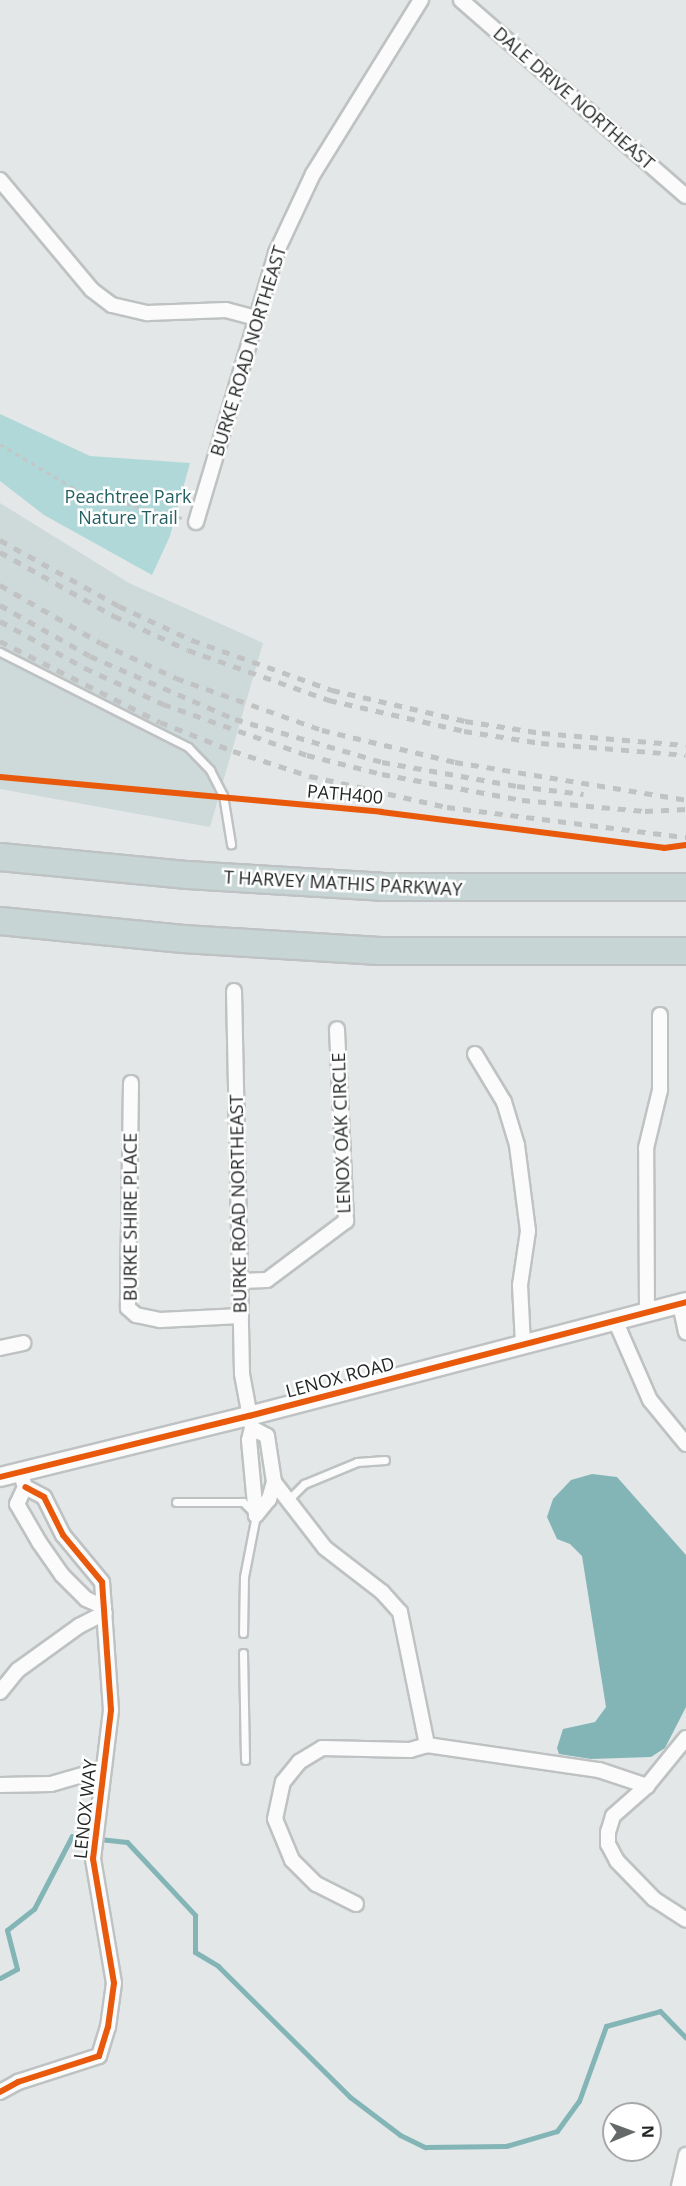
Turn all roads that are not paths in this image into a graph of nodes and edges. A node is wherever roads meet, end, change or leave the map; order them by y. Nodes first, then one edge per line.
1 (422, 0) edge
2 (461, 0) edge
3 (0, 180) edge
4 (686, 196) edge
5 (256, 318) junction
6 (196, 522) road end
7 (0, 652) edge
8 (231, 844) dead end
9 (0, 857) edge
10 (686, 887) edge
11 (0, 921) edge
12 (686, 951) edge
13 (234, 991) dead end
14 (660, 1015) dead end
15 (337, 1029) dead end
16 (476, 1054) dead end
17 (131, 1083) dead end
18 (240, 1281) junction
19 (683, 1303) edge
20 (647, 1312) junction
21 (241, 1316) junction
22 (615, 1320) junction
23 (686, 1332) edge
24 (23, 1343) dead end
25 (523, 1344) junction
26 (0, 1348) edge
27 (250, 1422) junction
28 (680, 1427) edge
29 (686, 1444) edge
30 (385, 1460) dead end
31 (271, 1464) junction
32 (253, 1467) junction
33 (0, 1477) edge
34 (22, 1479) junction
35 (273, 1482) junction
36 (288, 1500) junction
37 (176, 1503) dead end
38 (256, 1515) junction
39 (63, 1535) junction
40 (43, 1547) junction
41 (105, 1610) junction
42 (243, 1633) dead end
43 (243, 1653) dead end
44 (0, 1692) edge
45 (686, 1738) edge
46 (427, 1745) junction
47 (245, 1760) dead end
48 (103, 1769) junction
49 (0, 1785) edge
50 (647, 1786) junction
51 (356, 1904) dead end
52 (686, 1920) edge
53 (0, 2092) edge
54 (686, 2155) edge
55 (680, 2186) edge

1 - 5 street, BURKE ROAD NORTHEAST
2 - 4 street, DALE DRIVE NORTHEAST
3 - 5 street
5 - 6 street, BURKE ROAD NORTHEAST
7 - 8 lane
9 - 10 highway, T HARVEY MATHIS PARKWAY
11 - 12 highway
13 - 18 street, BURKE ROAD NORTHEAST
14 - 20 street
15 - 18 street, LENOX OAK CIRCLE
16 - 25 street
17 - 21 street, BURKE SHIRE PLACE
18 - 21 street, BURKE ROAD NORTHEAST
19 - 20 street, LENOX ROAD
19 - 23 street
20 - 22 street, LENOX ROAD
21 - 27 street, BURKE ROAD NORTHEAST
22 - 25 street, LENOX ROAD
22 - 28 street
24 - 26 street
25 - 27 street, LENOX ROAD
27 - 31 street
27 - 32 street, BURKE ROAD NORTHEAST
27 - 34 street, LENOX ROAD
28 - 29 street
30 - 36 lane
31 - 32 street
31 - 35 street
32 - 38 street, BURKE ROAD NORTHEAST
33 - 34 street, LENOX ROAD
34 - 39 street, LENOX WAY
34 - 40 street
35 - 36 street
35 - 38 street
36 - 46 street
37 - 38 lane
38 - 42 lane
39 - 40 street
39 - 41 street, LENOX WAY
40 - 41 street
41 - 44 street
41 - 48 street, LENOX WAY
43 - 47 lane
45 - 50 street
46 - 50 street
46 - 51 street
48 - 49 street
48 - 53 street, LENOX WAY
50 - 52 street
54 - 55 street

